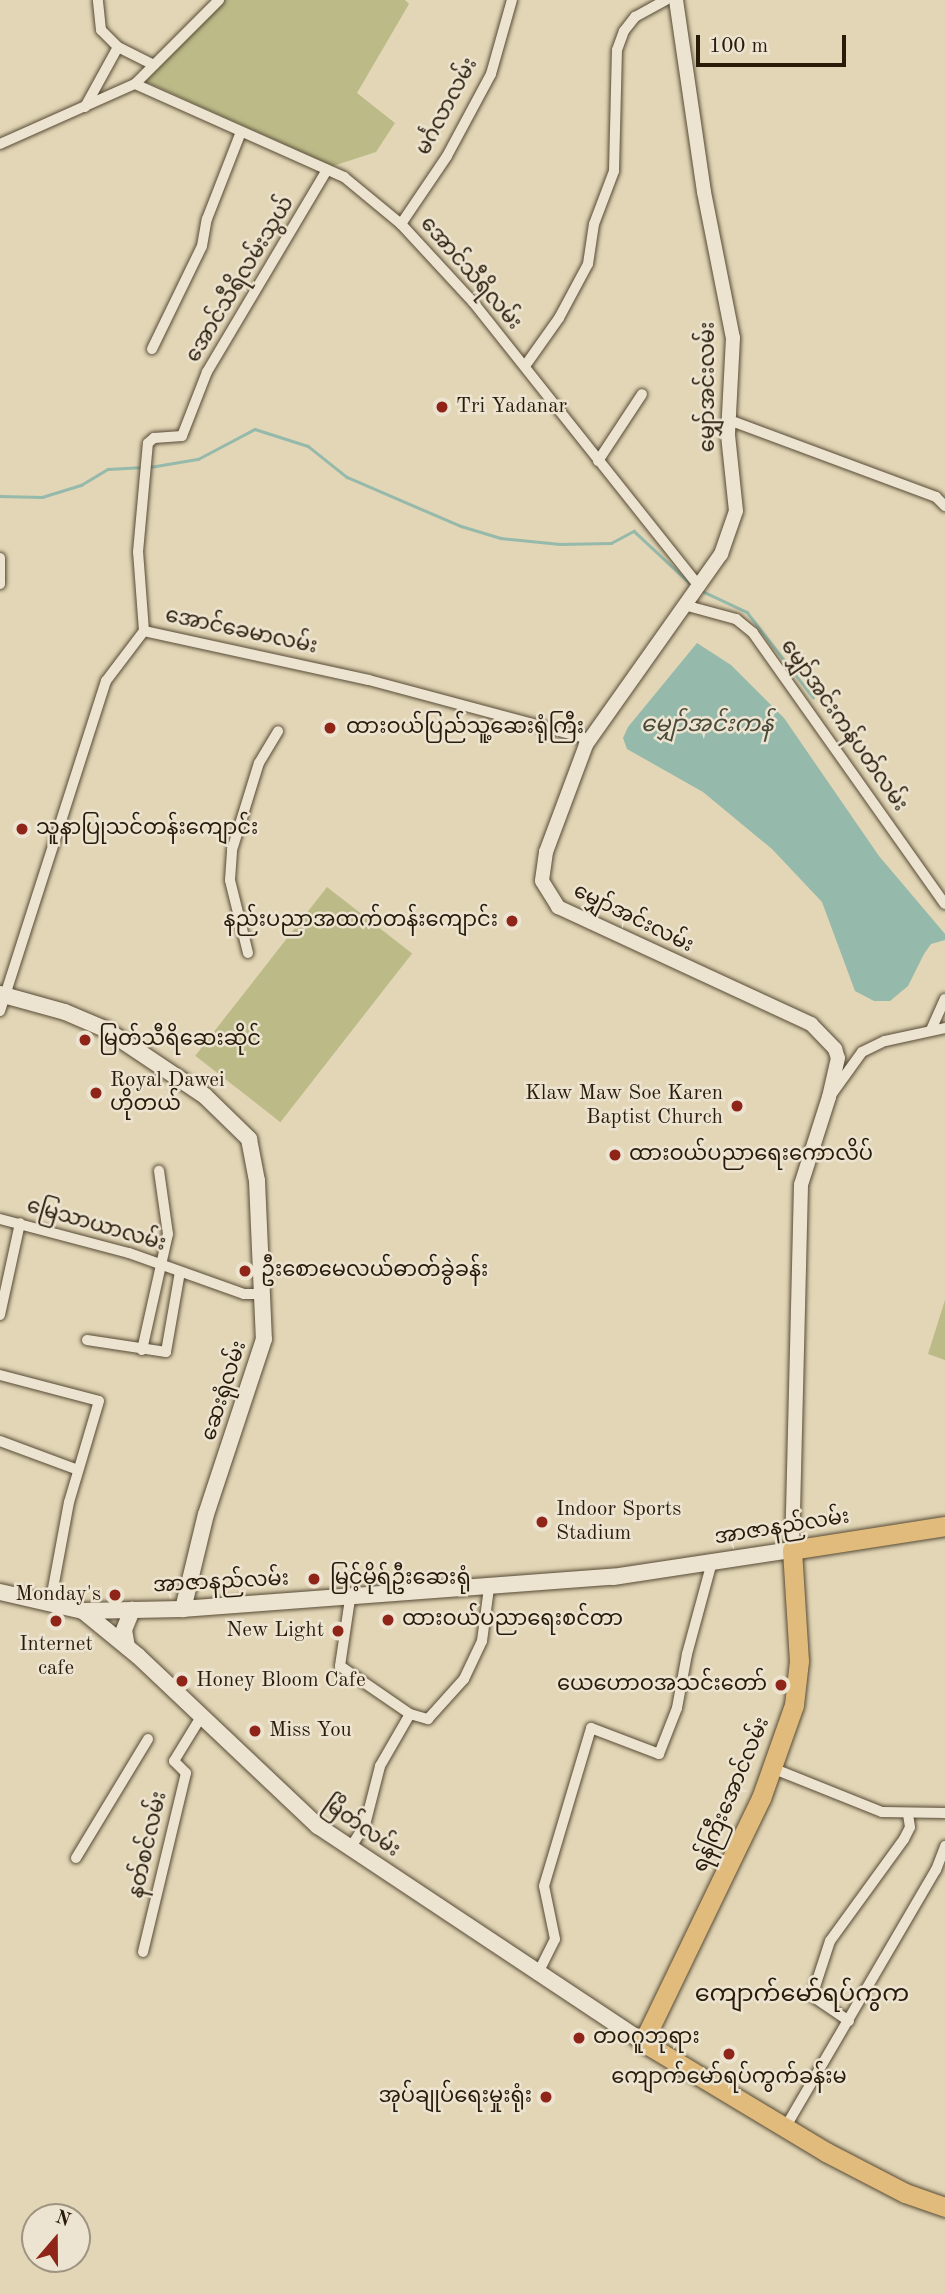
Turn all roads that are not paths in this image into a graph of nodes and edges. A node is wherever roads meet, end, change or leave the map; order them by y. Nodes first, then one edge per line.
1 (98, 0) edge
2 (219, 0) edge
3 (512, 0) edge
4 (666, 0) edge
5 (676, 0) edge
6 (118, 47) junction
7 (153, 65) junction
8 (135, 84) junction
9 (85, 107) junction
10 (241, 132) junction
11 (0, 144) edge
12 (327, 170) junction
13 (401, 224) junction
14 (152, 349) dead end
15 (525, 366) junction
16 (642, 394) dead end
17 (729, 420) junction
18 (598, 461) junction
19 (945, 506) edge
20 (0, 558) edge
21 (0, 584) edge
22 (698, 585) junction
23 (684, 605) junction
24 (144, 631) junction
25 (278, 731) dead end
26 (589, 739) junction
27 (945, 904) edge
28 (248, 953) dead end
29 (945, 999) edge
30 (1, 1000) edge
31 (945, 1028) edge
32 (932, 1030) junction
33 (829, 1097) junction
34 (159, 1171) dead end
35 (0, 1219) edge
36 (20, 1223) junction
37 (164, 1265) junction
38 (180, 1272) junction
39 (264, 1294) junction
40 (0, 1315) edge
41 (87, 1340) dead end
42 (142, 1350) junction
43 (0, 1375) edge
44 (0, 1441) edge
45 (78, 1470) junction
46 (945, 1526) edge
47 (792, 1550) junction
48 (712, 1562) junction
49 (489, 1588) junction
50 (0, 1592) edge
51 (350, 1599) junction
52 (50, 1605) junction
53 (183, 1609) junction
54 (132, 1610) junction
55 (83, 1611) junction
56 (127, 1647) junction
57 (410, 1714) junction
58 (201, 1717) junction
59 (148, 1739) dead end
60 (772, 1768) junction
61 (945, 1813) edge
62 (908, 1815) junction
63 (945, 1846) edge
64 (351, 1847) junction
65 (76, 1858) dead end
66 (143, 1952) dead end
67 (537, 1975) junction
68 (849, 2021) junction
69 (643, 2042) junction
70 (785, 2128) junction
71 (945, 2207) edge

1 - 6 street
2 - 7 street
3 - 13 street, မင်္ဂလာလမ်း
4 - 15 street
5 - 17 street, မျှော်အင်းလမ်း
6 - 7 street
6 - 9 street
7 - 8 street
8 - 9 street
8 - 10 street, အောင်သီရိလမ်း
9 - 11 street
10 - 12 street, အောင်သီရိလမ်း
10 - 14 street
12 - 13 street, အောင်သီရိလမ်း
12 - 24 street, အောင်သီရိလမ်းသွယ်
13 - 15 street, အောင်သီရိလမ်း
15 - 18 street, အောင်သီရိလမ်း
16 - 18 street
17 - 19 street
17 - 22 street, မျှော်အင်းလမ်း
18 - 22 street, အောင်သီရိလမ်း
20 - 21 street
22 - 23 street, မျှော်အင်းလမ်း
23 - 26 street, မျှော်အင်းလမ်း
23 - 27 street, မျှော်အင်းကန်ပတ်လမ်း
24 - 26 street, အောင်ခေမာလမ်း
24 - 30 street, အောင်ခေမာလမ်း
25 - 28 street
26 - 33 street, မျှော်အင်းလမ်း
29 - 32 street
30 - 39 main road, ဆေးရုံလမ်း
31 - 32 street
32 - 33 street
33 - 47 street, မျှော်အင်းလမ်း
34 - 37 street
35 - 36 street, မြေသာယာလမ်း
36 - 37 street, မြေသာယာလမ်း
36 - 40 street
37 - 38 street, မြေသာယာလမ်း
37 - 42 street
38 - 39 street, မြေသာယာလမ်း
38 - 42 street, မြေသာယာလမ်း
39 - 53 main road, ဆေးရုံလမ်း
41 - 42 street, မြေသာယာလမ်း
43 - 45 street
44 - 45 street
45 - 52 street
46 - 47 highway, အာဇာနည်လမ်း
47 - 48 main road, အာဇာနည်လမ်း
47 - 60 highway, ရန်ကြီးအောင်လမ်း
48 - 49 main road, အာဇာနည်လမ်း
48 - 67 street
49 - 51 main road, အာဇာနည်လမ်း
49 - 57 street
50 - 52 main road, အာဇာနည်လမ်း
51 - 53 main road, အာဇာနည်လမ်း
51 - 57 street
52 - 55 main road, အာဇာနည်လမ်း
53 - 54 main road, အာဇာနည်လမ်း
54 - 55 main road, အာဇာနည်လမ်း
54 - 56 main road
55 - 56 main road, မြိတ်လမ်း
56 - 58 main road, မြိတ်လမ်း
57 - 64 street
58 - 64 main road, မြိတ်လမ်း
58 - 66 street, နတ်စင်လမ်း
59 - 65 street
60 - 62 street
60 - 69 highway, ရန်ကြီးအောင်လမ်း
61 - 62 street
62 - 68 street
63 - 68 street
64 - 67 main road, မြိတ်လမ်း
67 - 69 main road, မြိတ်လမ်း
68 - 70 street
69 - 70 highway
70 - 71 highway

